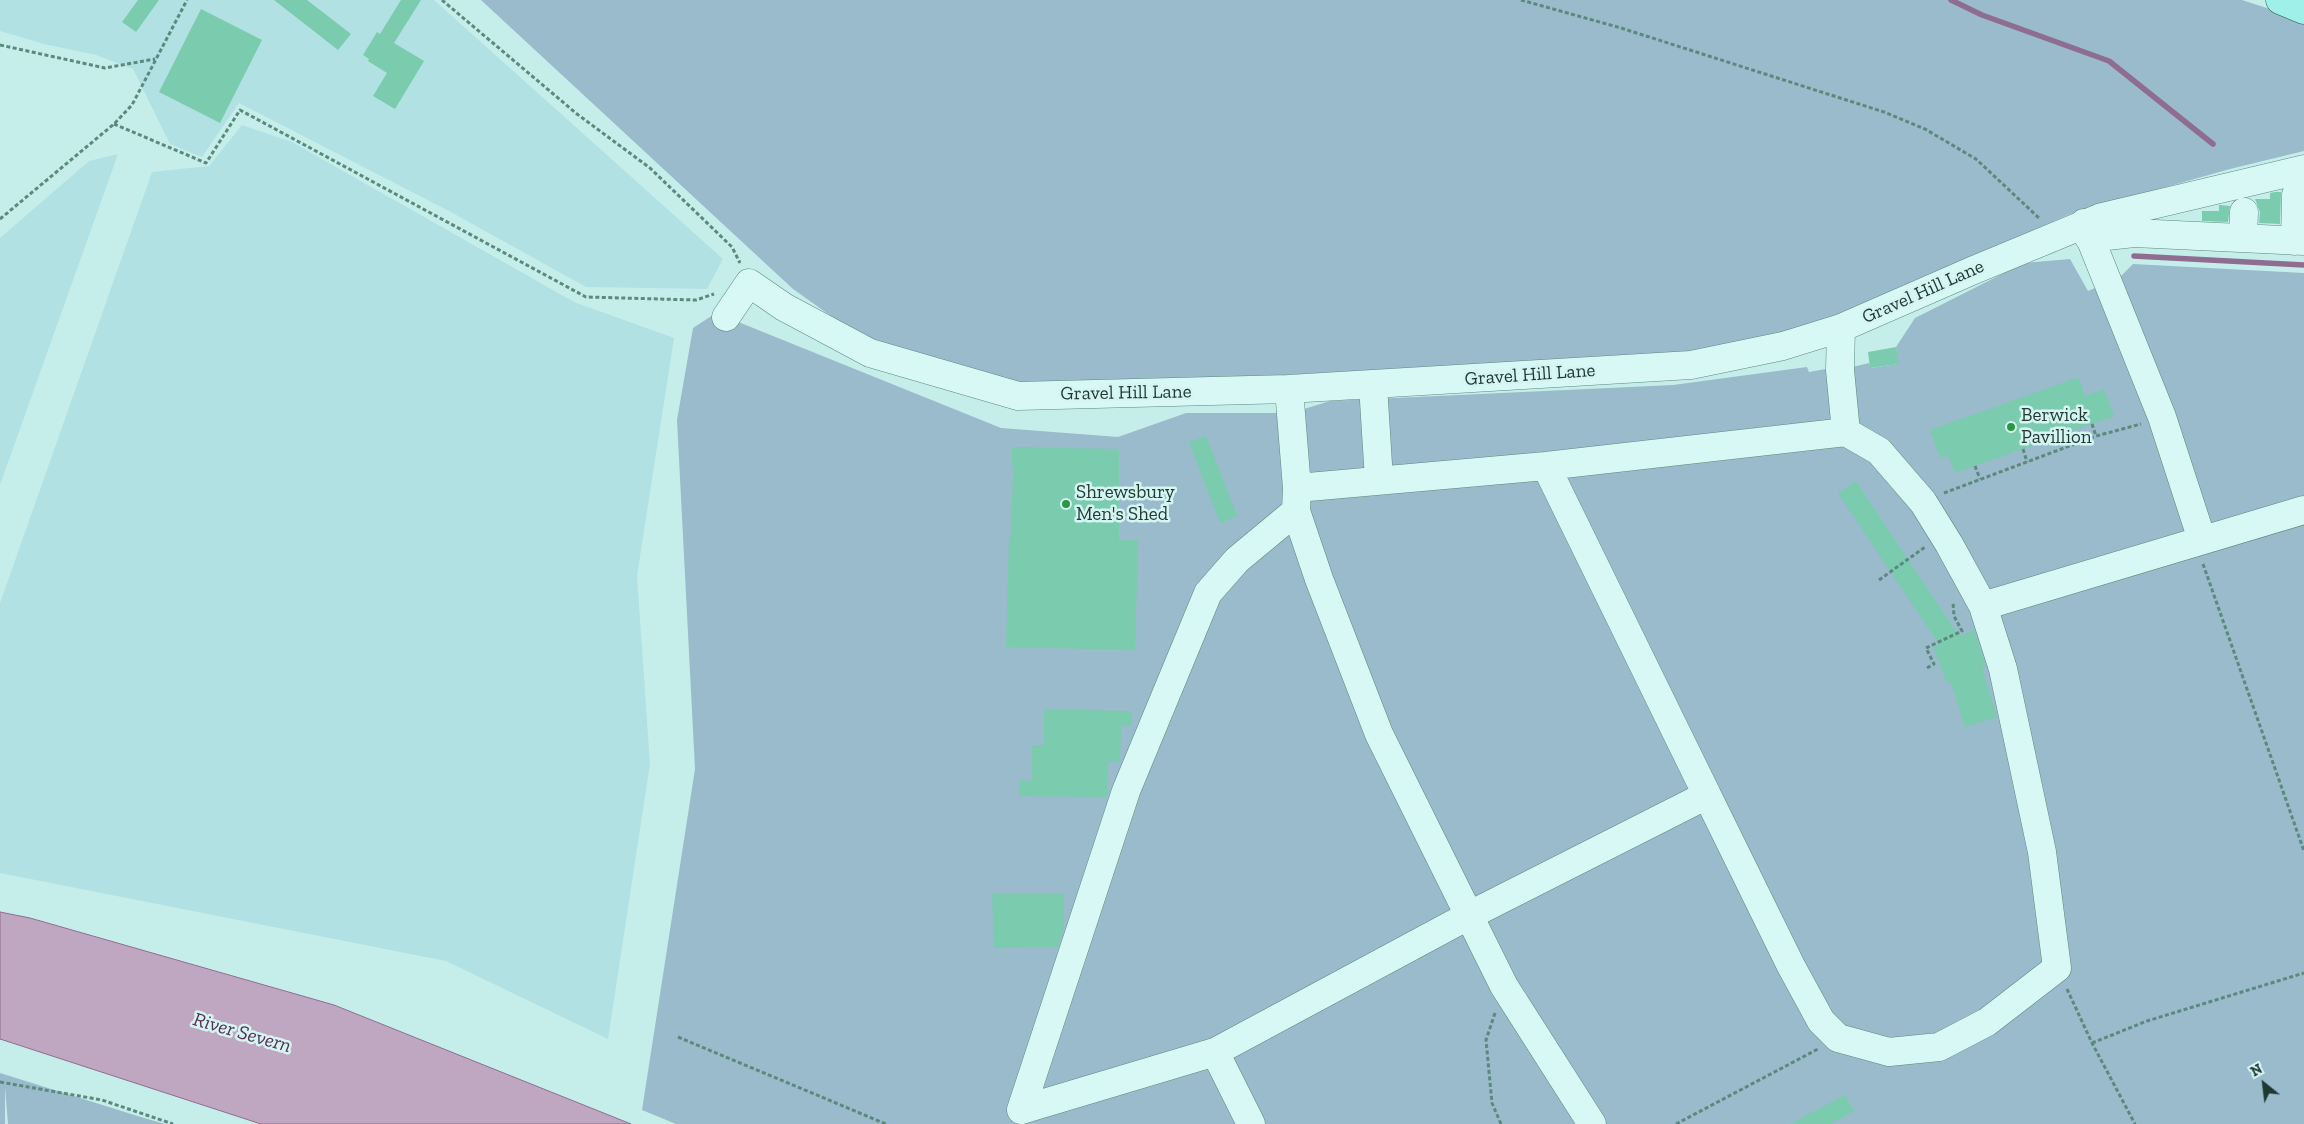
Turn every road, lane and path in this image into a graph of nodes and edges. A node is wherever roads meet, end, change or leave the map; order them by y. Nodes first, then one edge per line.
1 (187, 0) edge
2 (442, 0) edge
3 (1521, 0) edge
4 (2280, 0) edge
5 (2304, 10) edge
6 (0, 45) edge
7 (156, 59) junction
8 (114, 124) junction
9 (2304, 169) edge
10 (2296, 195) dead end
11 (0, 219) edge
12 (2087, 230) junction
13 (2053, 237) junction
14 (2300, 241) edge
15 (749, 283) junction
16 (726, 317) dead end
17 (1840, 328) junction
18 (1373, 385) junction
19 (1289, 389) junction
20 (2162, 417) junction
21 (2092, 424) dead end
22 (1846, 432) junction
23 (2056, 436) dead end
24 (2096, 436) junction
25 (2023, 449) dead end
26 (2060, 449) junction
27 (2027, 462) junction
28 (1546, 466) junction
29 (1975, 466) dead end
30 (1980, 478) junction
31 (1379, 480) junction
32 (1296, 500) junction
33 (1923, 502) junction
34 (2304, 510) edge
35 (2198, 541) junction
36 (1907, 560) dead end
37 (1879, 580) dead end
38 (1978, 598) junction
39 (1927, 668) dead end
40 (1707, 795) junction
41 (2304, 851) edge
42 (1468, 916) junction
43 (2057, 968) junction
44 (2304, 973) edge
45 (1504, 986) junction
46 (678, 1037) dead end
47 (1838, 1038) junction
48 (2092, 1043) junction
49 (1215, 1052) junction
50 (0, 1082) edge
51 (1019, 1117) edge
52 (173, 1124) edge
53 (886, 1124) edge
54 (1251, 1124) edge
55 (1501, 1124) edge
56 (1592, 1124) edge
57 (1676, 1124) edge
58 (2135, 1124) edge

1 - 7 path
2 - 15 path
3 - 13 path
4 - 5 main road
6 - 7 path
7 - 8 path
8 - 11 path
8 - 15 path
9 - 12 street, Gravel Hill Lane
10 - 14 street
12 - 13 street, Gravel Hill Lane
12 - 14 street
12 - 20 street
13 - 17 street, Gravel Hill Lane
15 - 16 street
15 - 19 street, Gravel Hill Lane
17 - 18 street, Gravel Hill Lane
17 - 22 street
18 - 19 street, Gravel Hill Lane
18 - 31 street
19 - 32 street
20 - 24 path
20 - 35 street
21 - 24 path
22 - 28 street
22 - 33 street
23 - 26 path
24 - 26 path
25 - 27 path
26 - 27 path
27 - 30 path
28 - 31 street
28 - 40 street
29 - 30 path
30 - 33 path
31 - 32 street
32 - 42 street
32 - 51 street
33 - 38 street
34 - 35 street
35 - 38 street
35 - 41 path
36 - 37 path
38 - 39 path
38 - 43 street
40 - 42 street
40 - 47 street
42 - 45 street
42 - 49 street
43 - 47 street
43 - 48 path
44 - 48 path
45 - 55 path
45 - 56 street
46 - 53 path
47 - 57 path
48 - 58 path
49 - 51 street
49 - 54 street
50 - 52 path

